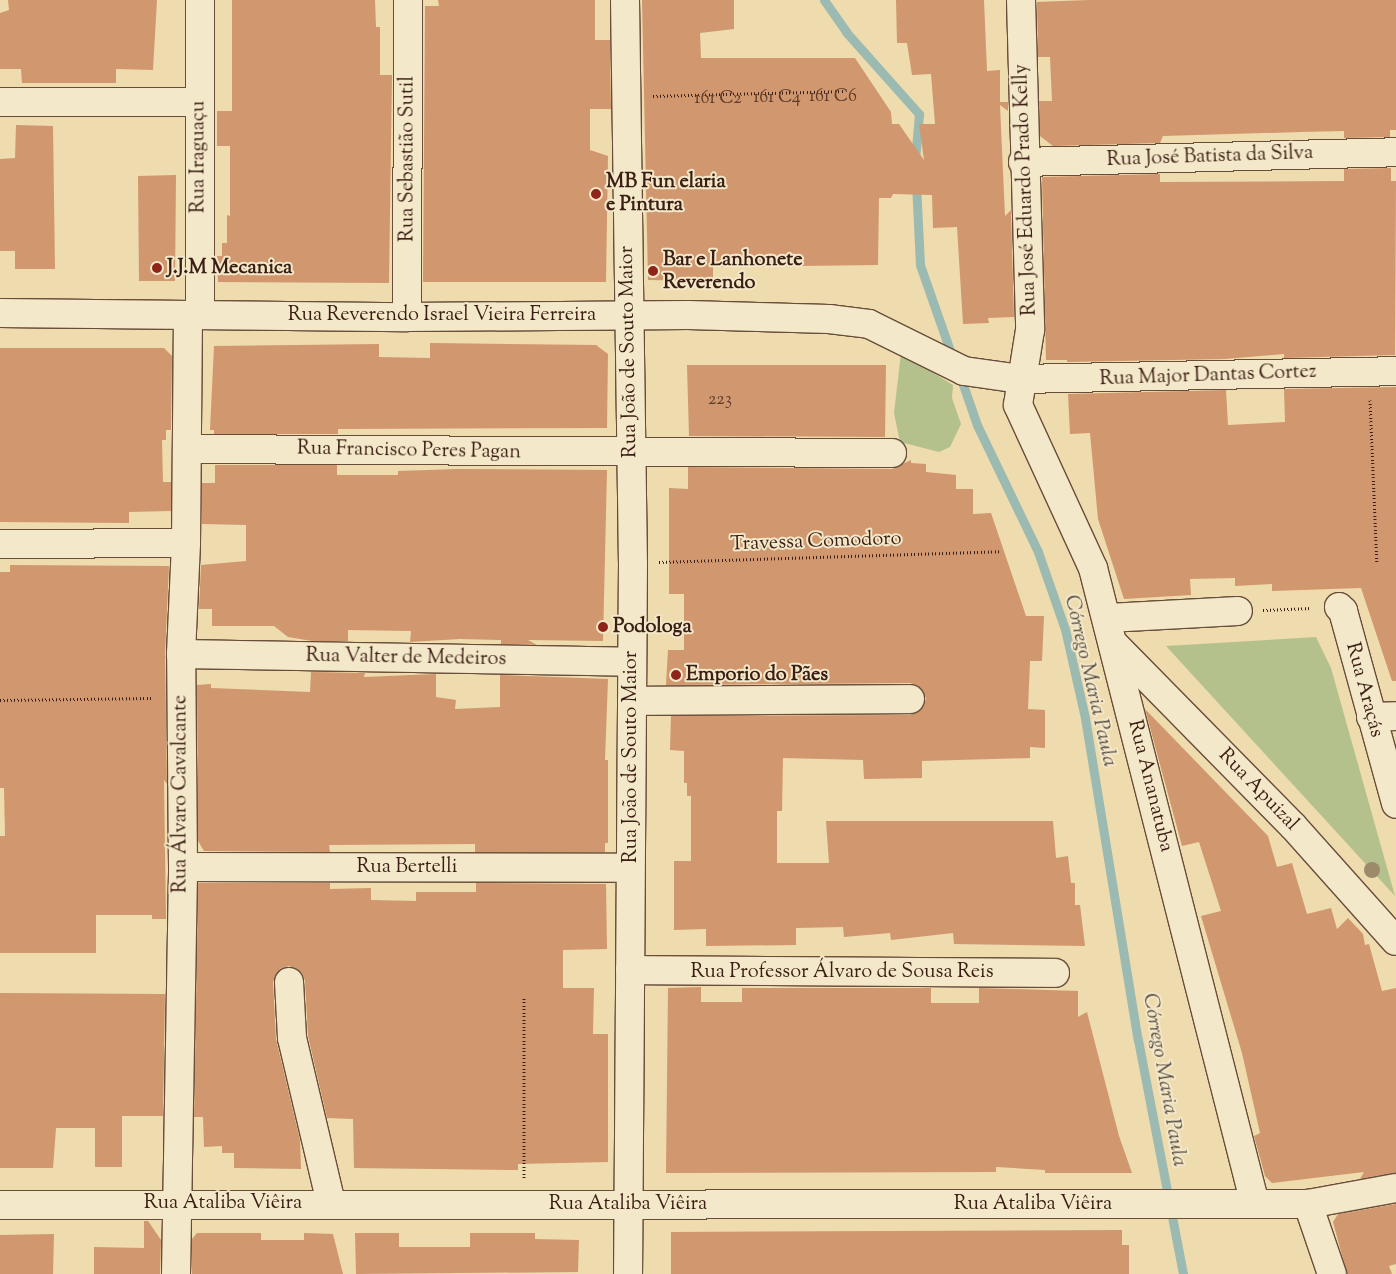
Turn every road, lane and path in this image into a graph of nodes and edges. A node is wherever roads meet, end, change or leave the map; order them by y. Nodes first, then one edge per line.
1 (200, 0) edge
2 (408, 0) edge
3 (625, 0) edge
4 (1021, 0) edge
5 (845, 91) dead end
6 (626, 97) junction
7 (0, 102) edge
8 (199, 102) junction
9 (1396, 152) edge
10 (1023, 162) junction
11 (0, 313) edge
12 (194, 315) junction
13 (628, 315) junction
14 (407, 317) junction
15 (1369, 371) junction
16 (1396, 371) edge
17 (1021, 379) junction
18 (187, 449) junction
19 (631, 453) junction
20 (892, 453) dead end
21 (186, 543) junction
22 (0, 544) edge
23 (1001, 551) dead end
24 (633, 563) junction
25 (1377, 564) dead end
26 (1339, 607) joint
27 (1238, 611) joint
28 (1111, 631) junction
29 (181, 654) junction
30 (632, 662) junction
31 (180, 698) junction
32 (910, 698) dead end
33 (0, 700) edge
34 (632, 701) junction
35 (1384, 716) edge
36 (1396, 804) edge
37 (183, 867) junction
38 (630, 868) junction
39 (1396, 941) edge
40 (630, 970) junction
41 (1055, 973) dead end
42 (289, 982) dead end
43 (524, 998) dead end
44 (1396, 1188) edge
45 (176, 1203) junction
46 (331, 1203) junction
47 (524, 1204) junction
48 (628, 1204) junction
49 (1255, 1204) junction
50 (1308, 1204) junction
51 (0, 1205) edge
52 (176, 1274) edge
53 (628, 1274) edge
54 (1332, 1274) edge

1 - 8 street, Rua Iraguaçu
2 - 14 street, Rua Sebastião Sutil
3 - 6 street, Rua João de Souto Maior
4 - 10 street, Rua José Eduardo Prado Kelly
5 - 6 path
6 - 13 street, Rua João de Souto Maior
7 - 8 street
8 - 12 street, Rua Iraguaçu
9 - 10 street, Rua José Batista da Silva
10 - 17 street, Rua José Eduardo Prado Kelly
11 - 12 street, Rua Reverendo Israel Vieira Ferreira
12 - 14 street, Rua Reverendo Israel Vieira Ferreira
12 - 18 street, Rua Álvaro Cavalcante
13 - 14 street, Rua Reverendo Israel Vieira Ferreira
13 - 17 street, Rua Reverendo Israel Vieira Ferreira
13 - 19 street, Rua João de Souto Maior
15 - 16 street, Rua Major Dantas Cortez
15 - 17 street, Rua Major Dantas Cortez
15 - 25 path
17 - 28 street, Rua Ananatuba
18 - 19 street, Rua Francisco Peres Pagan
18 - 21 street, Rua Álvaro Cavalcante
19 - 20 street, Rua Francisco Peres Pagan
19 - 24 street, Rua João de Souto Maior
21 - 22 street
21 - 29 street, Rua Álvaro Cavalcante
23 - 24 path, Travessa Comodoro
24 - 30 street, Rua João de Souto Maior
26 - 27 path
26 - 35 street, Rua Araçás
27 - 28 street
28 - 39 street, Rua Apuizal
28 - 49 street, Rua Ananatuba
29 - 30 street, Rua Valter de Medeiros
29 - 31 street, Rua Álvaro Cavalcante
30 - 34 street, Rua João de Souto Maior
31 - 33 path
31 - 37 street, Rua Álvaro Cavalcante
32 - 34 street
34 - 38 street, Rua João de Souto Maior
35 - 36 street, Rua Araçás
37 - 38 street, Rua Bertelli
37 - 45 street, Rua Álvaro Cavalcante
38 - 40 street, Rua João de Souto Maior
40 - 41 street, Rua Professor Álvaro de Sousa Reis
40 - 48 street, Rua João de Souto Maior
42 - 46 street
43 - 47 path
44 - 50 street, Rua Ataliba Viêira
45 - 46 street, Rua Ataliba Viêira
45 - 51 street, Rua Ataliba Viêira
45 - 52 street, Rua Álvaro Cavalcante
46 - 47 street, Rua Ataliba Viêira
47 - 48 street, Rua Ataliba Viêira
48 - 49 street, Rua Ataliba Viêira
48 - 53 street, Rua João de Souto Maior
49 - 50 street, Rua Ataliba Viêira
50 - 54 street

